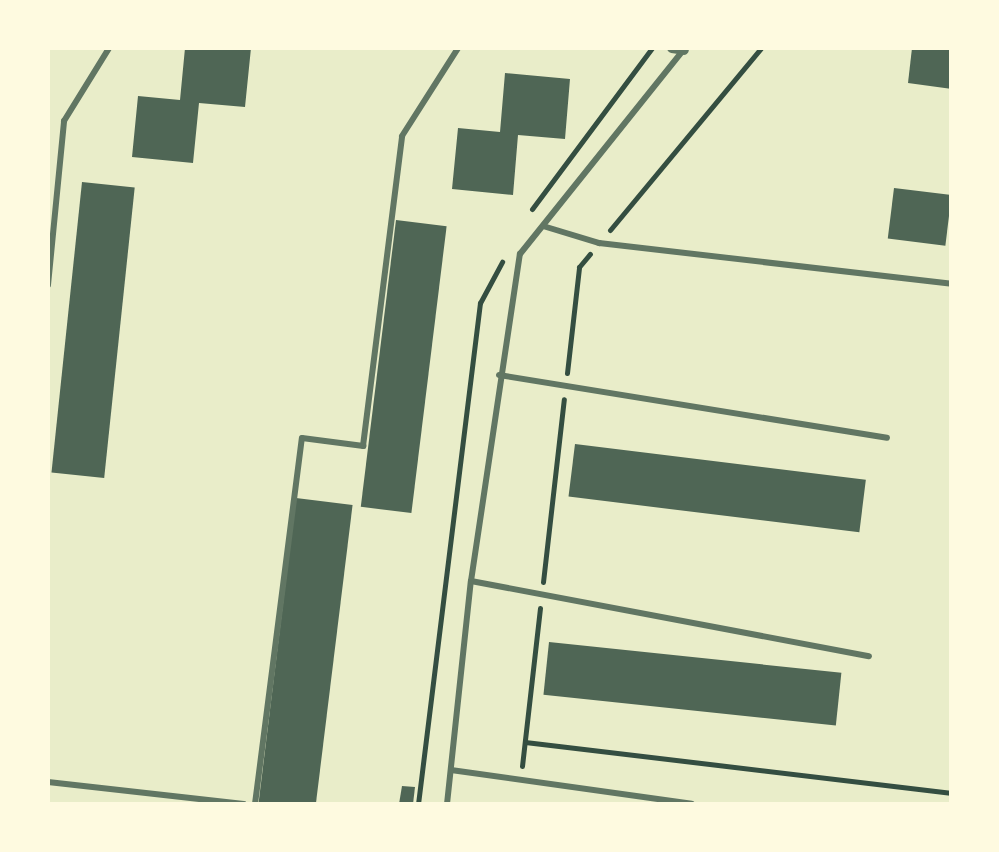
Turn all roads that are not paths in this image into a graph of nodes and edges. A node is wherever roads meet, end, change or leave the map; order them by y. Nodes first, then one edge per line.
1 (109, 48) edge
2 (458, 48) edge
3 (680, 48) edge
4 (543, 226) junction
5 (952, 284) edge
6 (48, 285) edge
7 (499, 374) junction
8 (887, 438) dead end
9 (471, 581) junction
10 (869, 656) dead end
11 (451, 770) junction
12 (48, 782) edge
13 (244, 804) edge
14 (255, 804) edge
15 (447, 804) edge
16 (692, 804) edge

1 - 6 lane
2 - 14 lane
3 - 4 lane
4 - 5 lane
4 - 7 lane
7 - 8 lane
7 - 9 lane
9 - 10 lane
9 - 11 lane
11 - 15 lane
11 - 16 lane
12 - 13 lane

